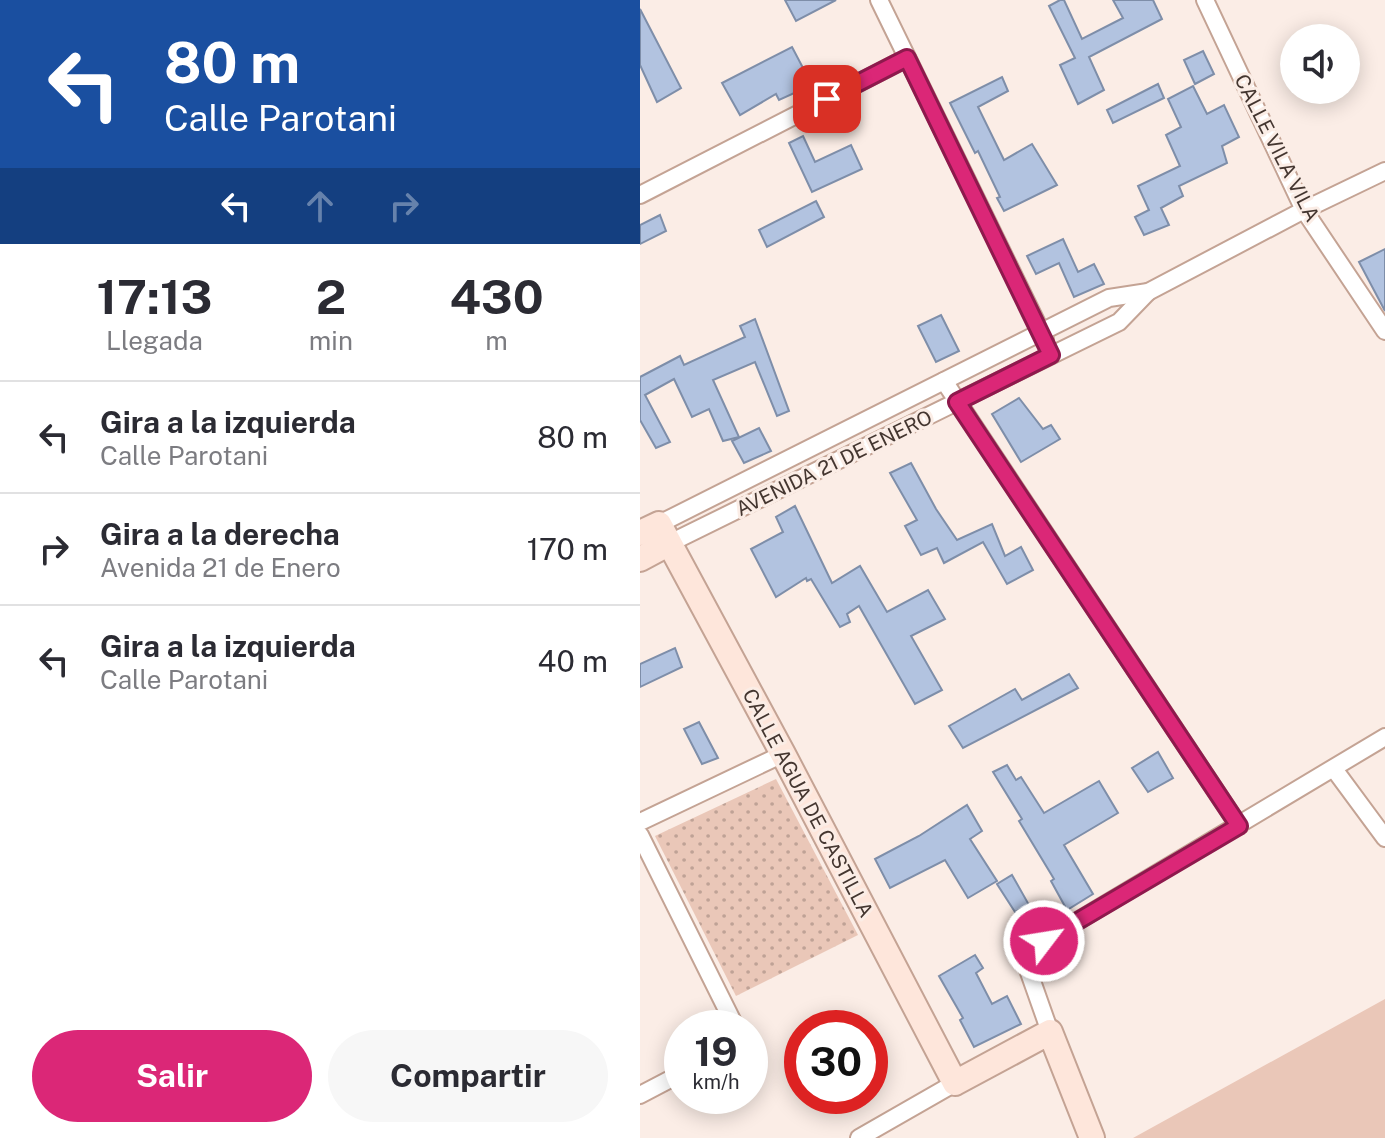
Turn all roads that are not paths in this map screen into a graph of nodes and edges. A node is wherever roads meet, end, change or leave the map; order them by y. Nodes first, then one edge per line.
1 (879, 0) edge
2 (1205, 0) edge
3 (907, 58) junction
4 (1385, 171) edge
5 (640, 195) edge
6 (1304, 210) junction
7 (1148, 292) junction
8 (1385, 331) edge
9 (1041, 332) junction
10 (1051, 355) junction
11 (944, 381) junction
12 (957, 402) junction
13 (656, 534) edge
14 (640, 559) edge
15 (1385, 737) edge
16 (783, 754) junction
17 (1334, 769) junction
18 (640, 822) edge
19 (1239, 826) junction
20 (640, 835) edge
21 (1385, 838) edge
22 (727, 1010) edge
23 (1050, 1032) junction
24 (664, 1082) edge
25 (955, 1083) junction
26 (640, 1095) edge
27 (859, 1138) edge
28 (1092, 1138) edge

1 - 3 street
2 - 6 street, CALLE VILA VILA
3 - 5 street
3 - 9 street
4 - 6 street, AVENIDA 21 DE ENERO
6 - 7 street, AVENIDA 21 DE ENERO
6 - 8 street, CALLE VILA VILA
7 - 9 street, AVENIDA 21 DE ENERO
7 - 10 street, AVENIDA 21 DE ENERO
9 - 10 street
9 - 11 street, AVENIDA 21 DE ENERO
10 - 12 street, AVENIDA 21 DE ENERO
11 - 12 street
11 - 13 street, AVENIDA 21 DE ENERO
12 - 13 street, AVENIDA 21 DE ENERO
12 - 19 street
13 - 14 street, AVENIDA 21 DE ENERO
13 - 16 street, CALLE AGUA DE CASTILLA
15 - 17 street
16 - 18 street
16 - 25 street, CALLE AGUA DE CASTILLA
17 - 19 street
17 - 21 street
19 - 23 street
20 - 22 street
23 - 25 street
23 - 28 street
24 - 26 street
25 - 27 street

